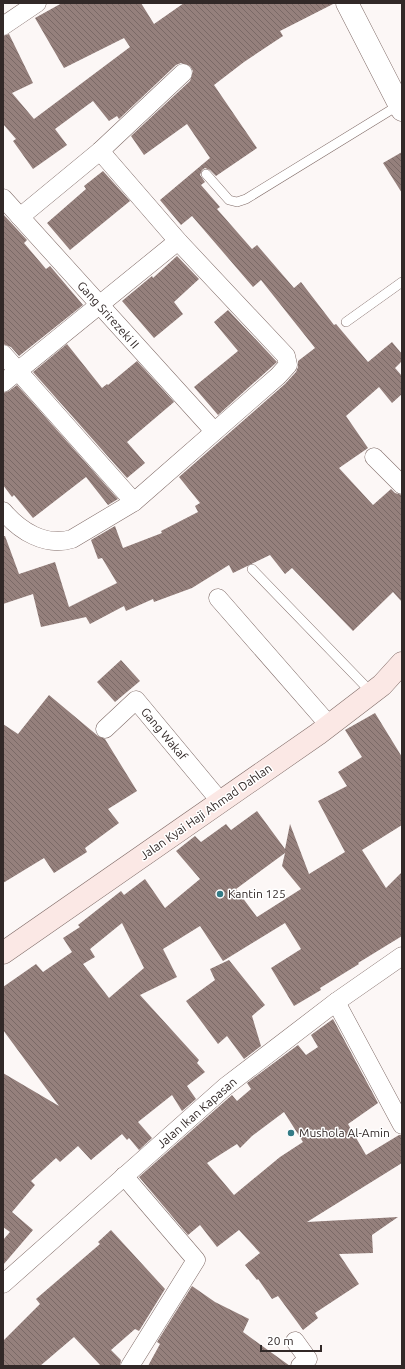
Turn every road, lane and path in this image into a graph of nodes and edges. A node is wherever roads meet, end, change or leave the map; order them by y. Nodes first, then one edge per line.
1 (37, 3) edge
2 (347, 3) edge
3 (3, 26) edge
4 (182, 73) dead end
5 (401, 107) edge
6 (100, 151) junction
7 (206, 174) dead end
8 (3, 198) edge
9 (20, 217) junction
10 (178, 241) junction
11 (402, 282) edge
12 (100, 305) junction
13 (346, 322) dead end
14 (3, 354) edge
15 (18, 371) junction
16 (3, 383) edge
17 (214, 431) junction
18 (374, 457) dead end
19 (402, 486) edge
20 (134, 502) junction
21 (6, 515) edge
22 (252, 569) dead end
23 (218, 598) dead end
24 (402, 663) edge
25 (372, 694) junction
26 (329, 726) junction
27 (105, 729) dead end
28 (220, 801) junction
29 (3, 952) edge
30 (402, 956) edge
31 (336, 1002) junction
32 (402, 1125) edge
33 (124, 1176) junction
34 (3, 1284) edge
35 (295, 1341) dead end
36 (130, 1366) edge
37 (300, 1366) edge

1 - 3 street
2 - 5 street
4 - 6 street
5 - 7 lane
6 - 9 street
6 - 10 street
8 - 9 street, Gang Srirezeki II
9 - 12 street, Gang Srirezeki II
10 - 12 street
10 - 17 street
11 - 13 lane
12 - 15 street
12 - 17 street, Gang Srirezeki II
14 - 15 street
15 - 16 street
15 - 20 street
17 - 20 street
18 - 19 street
20 - 21 street
22 - 25 lane
23 - 26 street
24 - 25 main road, Jalan Kyai Haji Ahmad Dahlan
25 - 26 main road, Jalan Kyai Haji Ahmad Dahlan
26 - 28 main road, Jalan Kyai Haji Ahmad Dahlan
27 - 28 street, Gang Wakaf
28 - 29 main road, Jalan Kyai Haji Ahmad Dahlan
30 - 31 street, Jalan Ikan Kapasan
31 - 32 street
31 - 33 street, Jalan Ikan Kapasan
33 - 34 street, Jalan Ikan Kapasan
33 - 36 street
35 - 37 street

